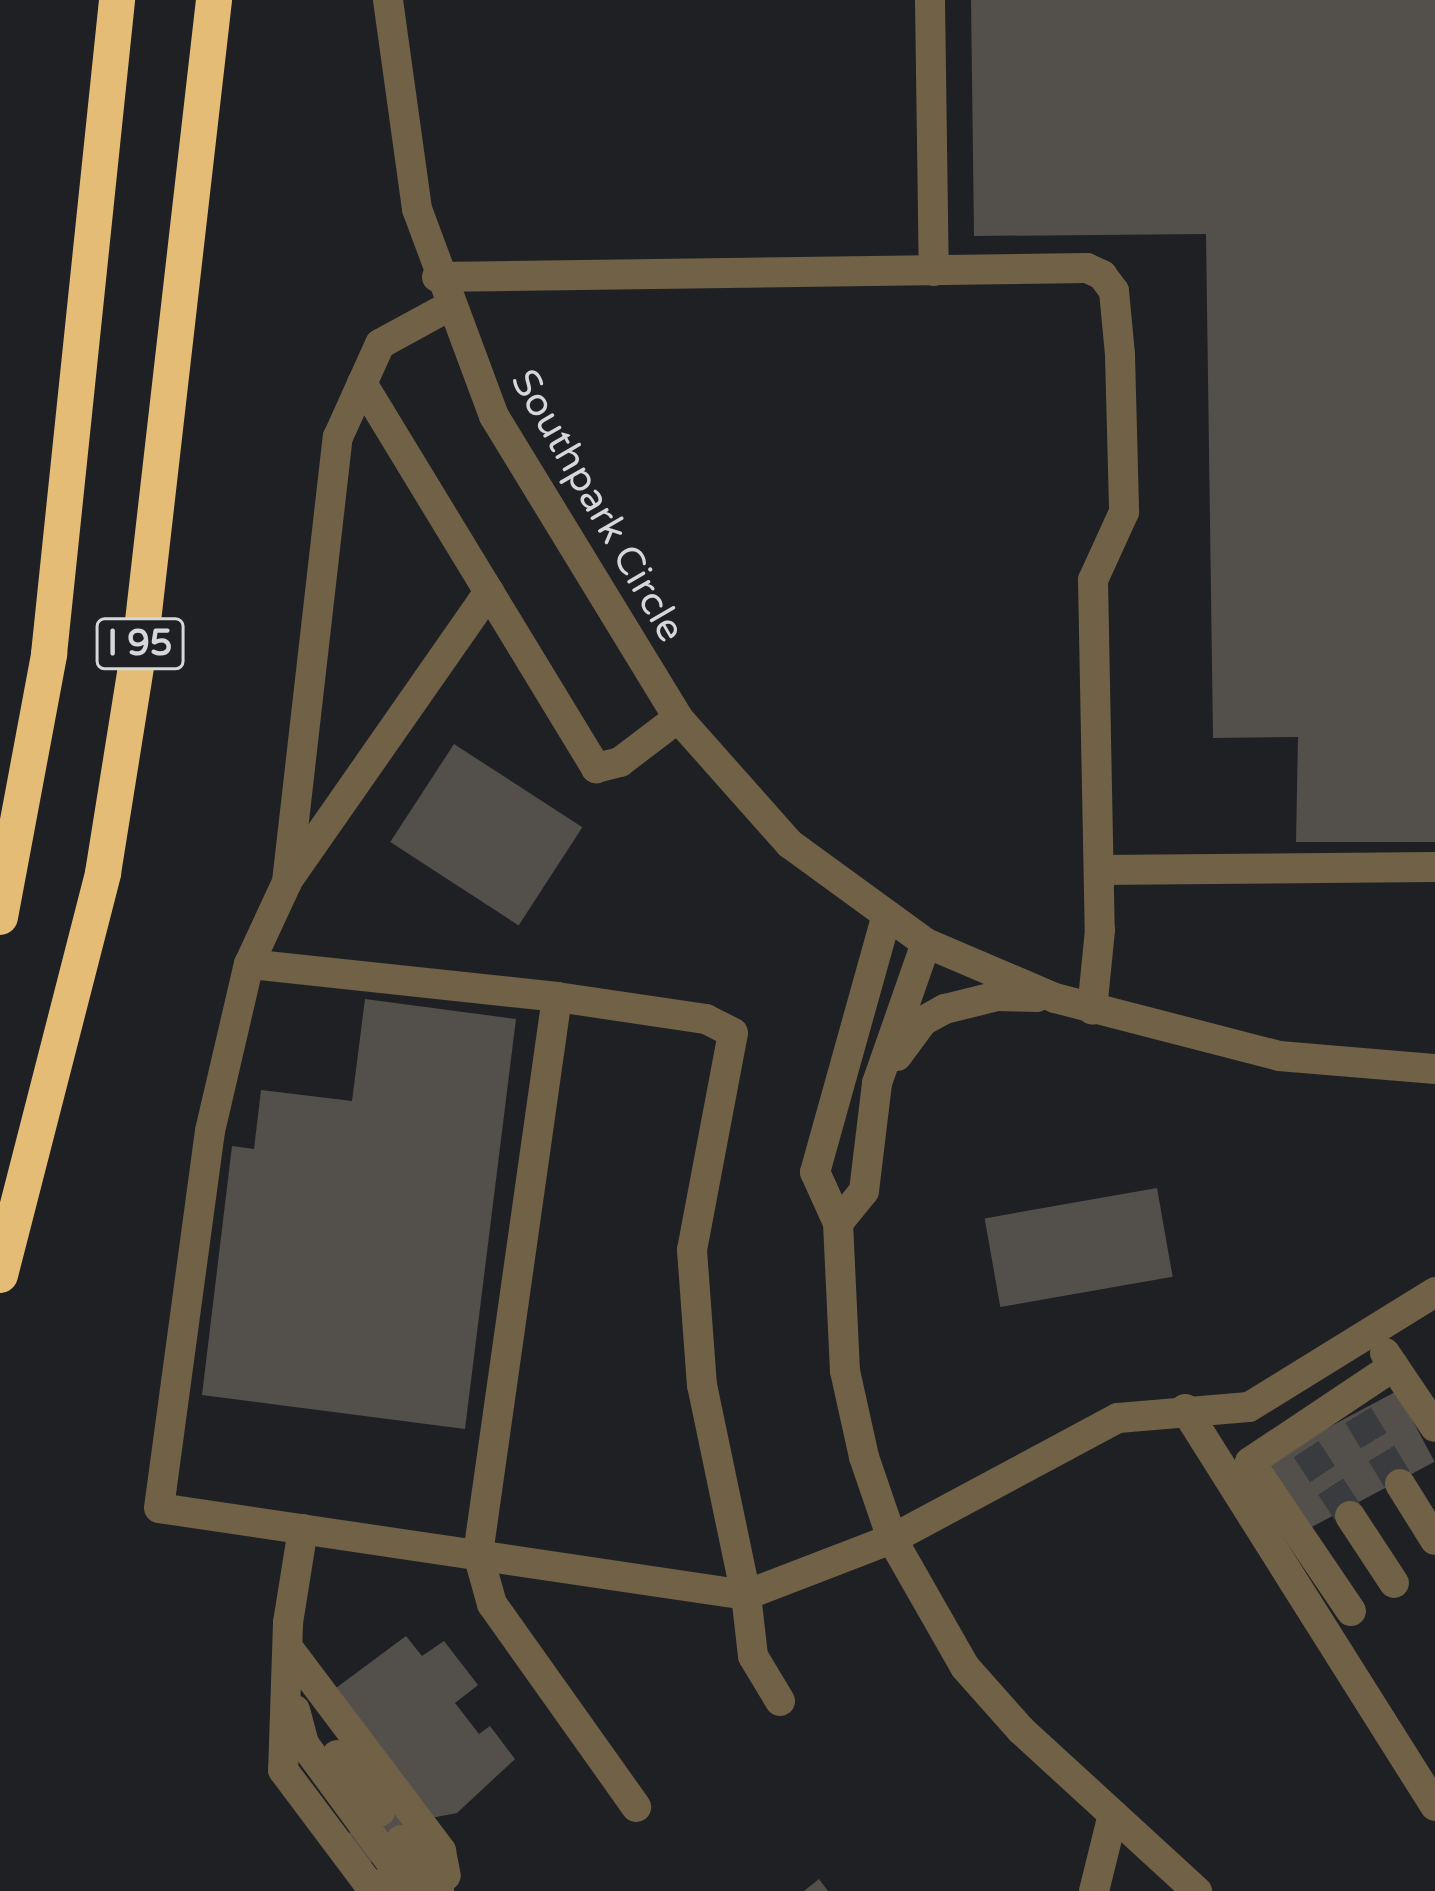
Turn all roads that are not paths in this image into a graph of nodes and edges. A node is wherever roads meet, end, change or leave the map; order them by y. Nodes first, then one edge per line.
1 (117, 0) edge
2 (214, 0) edge
3 (388, 0) edge
4 (930, 0) edge
5 (934, 272) junction
6 (437, 277) junction
7 (448, 307) junction
8 (362, 383) junction
9 (489, 592) junction
10 (678, 718) junction
11 (1435, 867) edge
12 (1100, 870) junction
13 (287, 882) junction
14 (0, 917) edge
15 (886, 918) junction
16 (926, 943) junction
17 (249, 964) junction
18 (557, 998) junction
19 (1055, 998) junction
20 (1091, 1010) junction
21 (1435, 1069) edge
22 (877, 1083) junction
23 (838, 1223) junction
24 (0, 1275) edge
25 (1435, 1292) edge
26 (1371, 1332) junction
27 (1394, 1366) junction
28 (1185, 1409) junction
29 (1435, 1427) edge
30 (1400, 1484) tunnel mouth
31 (1350, 1516) tunnel mouth
32 (302, 1529) junction
33 (892, 1539) junction
34 (1435, 1540) edge
35 (478, 1554) junction
36 (1394, 1583) dead end
37 (746, 1595) junction
38 (1351, 1610) dead end
39 (289, 1672) junction
40 (780, 1701) dead end
41 (1435, 1806) edge
42 (636, 1807) dead end
43 (380, 1810) dead end
44 (1112, 1814) junction
45 (401, 1840) dead end
46 (448, 1886) edge
47 (1188, 1889) edge
48 (396, 1891) edge
49 (412, 1891) edge
50 (1094, 1891) edge

1 - 14 highway, I 95
2 - 24 highway, I 95
3 - 6 street, Southpark Circle
4 - 5 street
5 - 6 street
5 - 12 street
6 - 7 street, Southpark Circle
7 - 8 street
7 - 10 street, Southpark Circle
8 - 9 street
8 - 13 street
9 - 10 street
9 - 13 street
10 - 15 street, Southpark Circle
11 - 12 street
12 - 20 street
13 - 17 street
15 - 16 street, Southpark Circle
15 - 23 street
16 - 19 street, Southpark Circle
16 - 22 street
17 - 18 street
17 - 32 street
18 - 35 street
18 - 37 street
19 - 20 street
19 - 22 street
20 - 21 street
22 - 23 street
23 - 33 street
25 - 26 street
26 - 27 street
26 - 28 street
27 - 29 street
27 - 38 street
28 - 33 street
28 - 41 street
30 - 34 street
31 - 36 street
32 - 35 street
32 - 39 street
33 - 37 street
33 - 44 street
35 - 37 street
35 - 42 street
37 - 40 street
39 - 43 street
39 - 46 street
39 - 48 street
39 - 49 street
44 - 47 street
44 - 50 street
45 - 46 street

